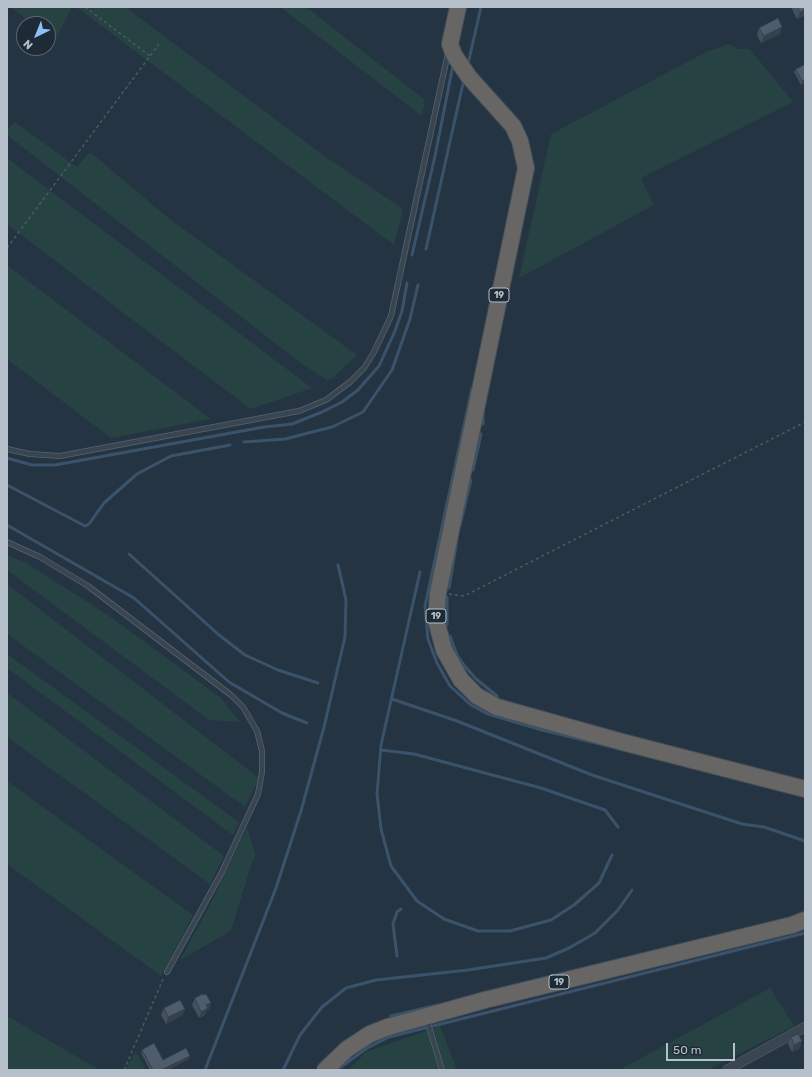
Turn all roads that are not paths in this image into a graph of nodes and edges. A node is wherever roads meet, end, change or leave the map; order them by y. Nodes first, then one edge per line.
1 (458, 7) edge
2 (450, 44) junction
3 (7, 449) edge
4 (7, 542) edge
5 (805, 789) edge
6 (805, 920) edge
7 (167, 972) road end
8 (424, 1017) junction
9 (805, 1027) edge
10 (325, 1070) edge
11 (442, 1070) edge
12 (727, 1070) edge

1 - 2 highway
2 - 3 lane
2 - 5 highway, 19
4 - 7 lane
6 - 8 highway, 19
8 - 10 highway, 19
8 - 11 lane
9 - 12 street

